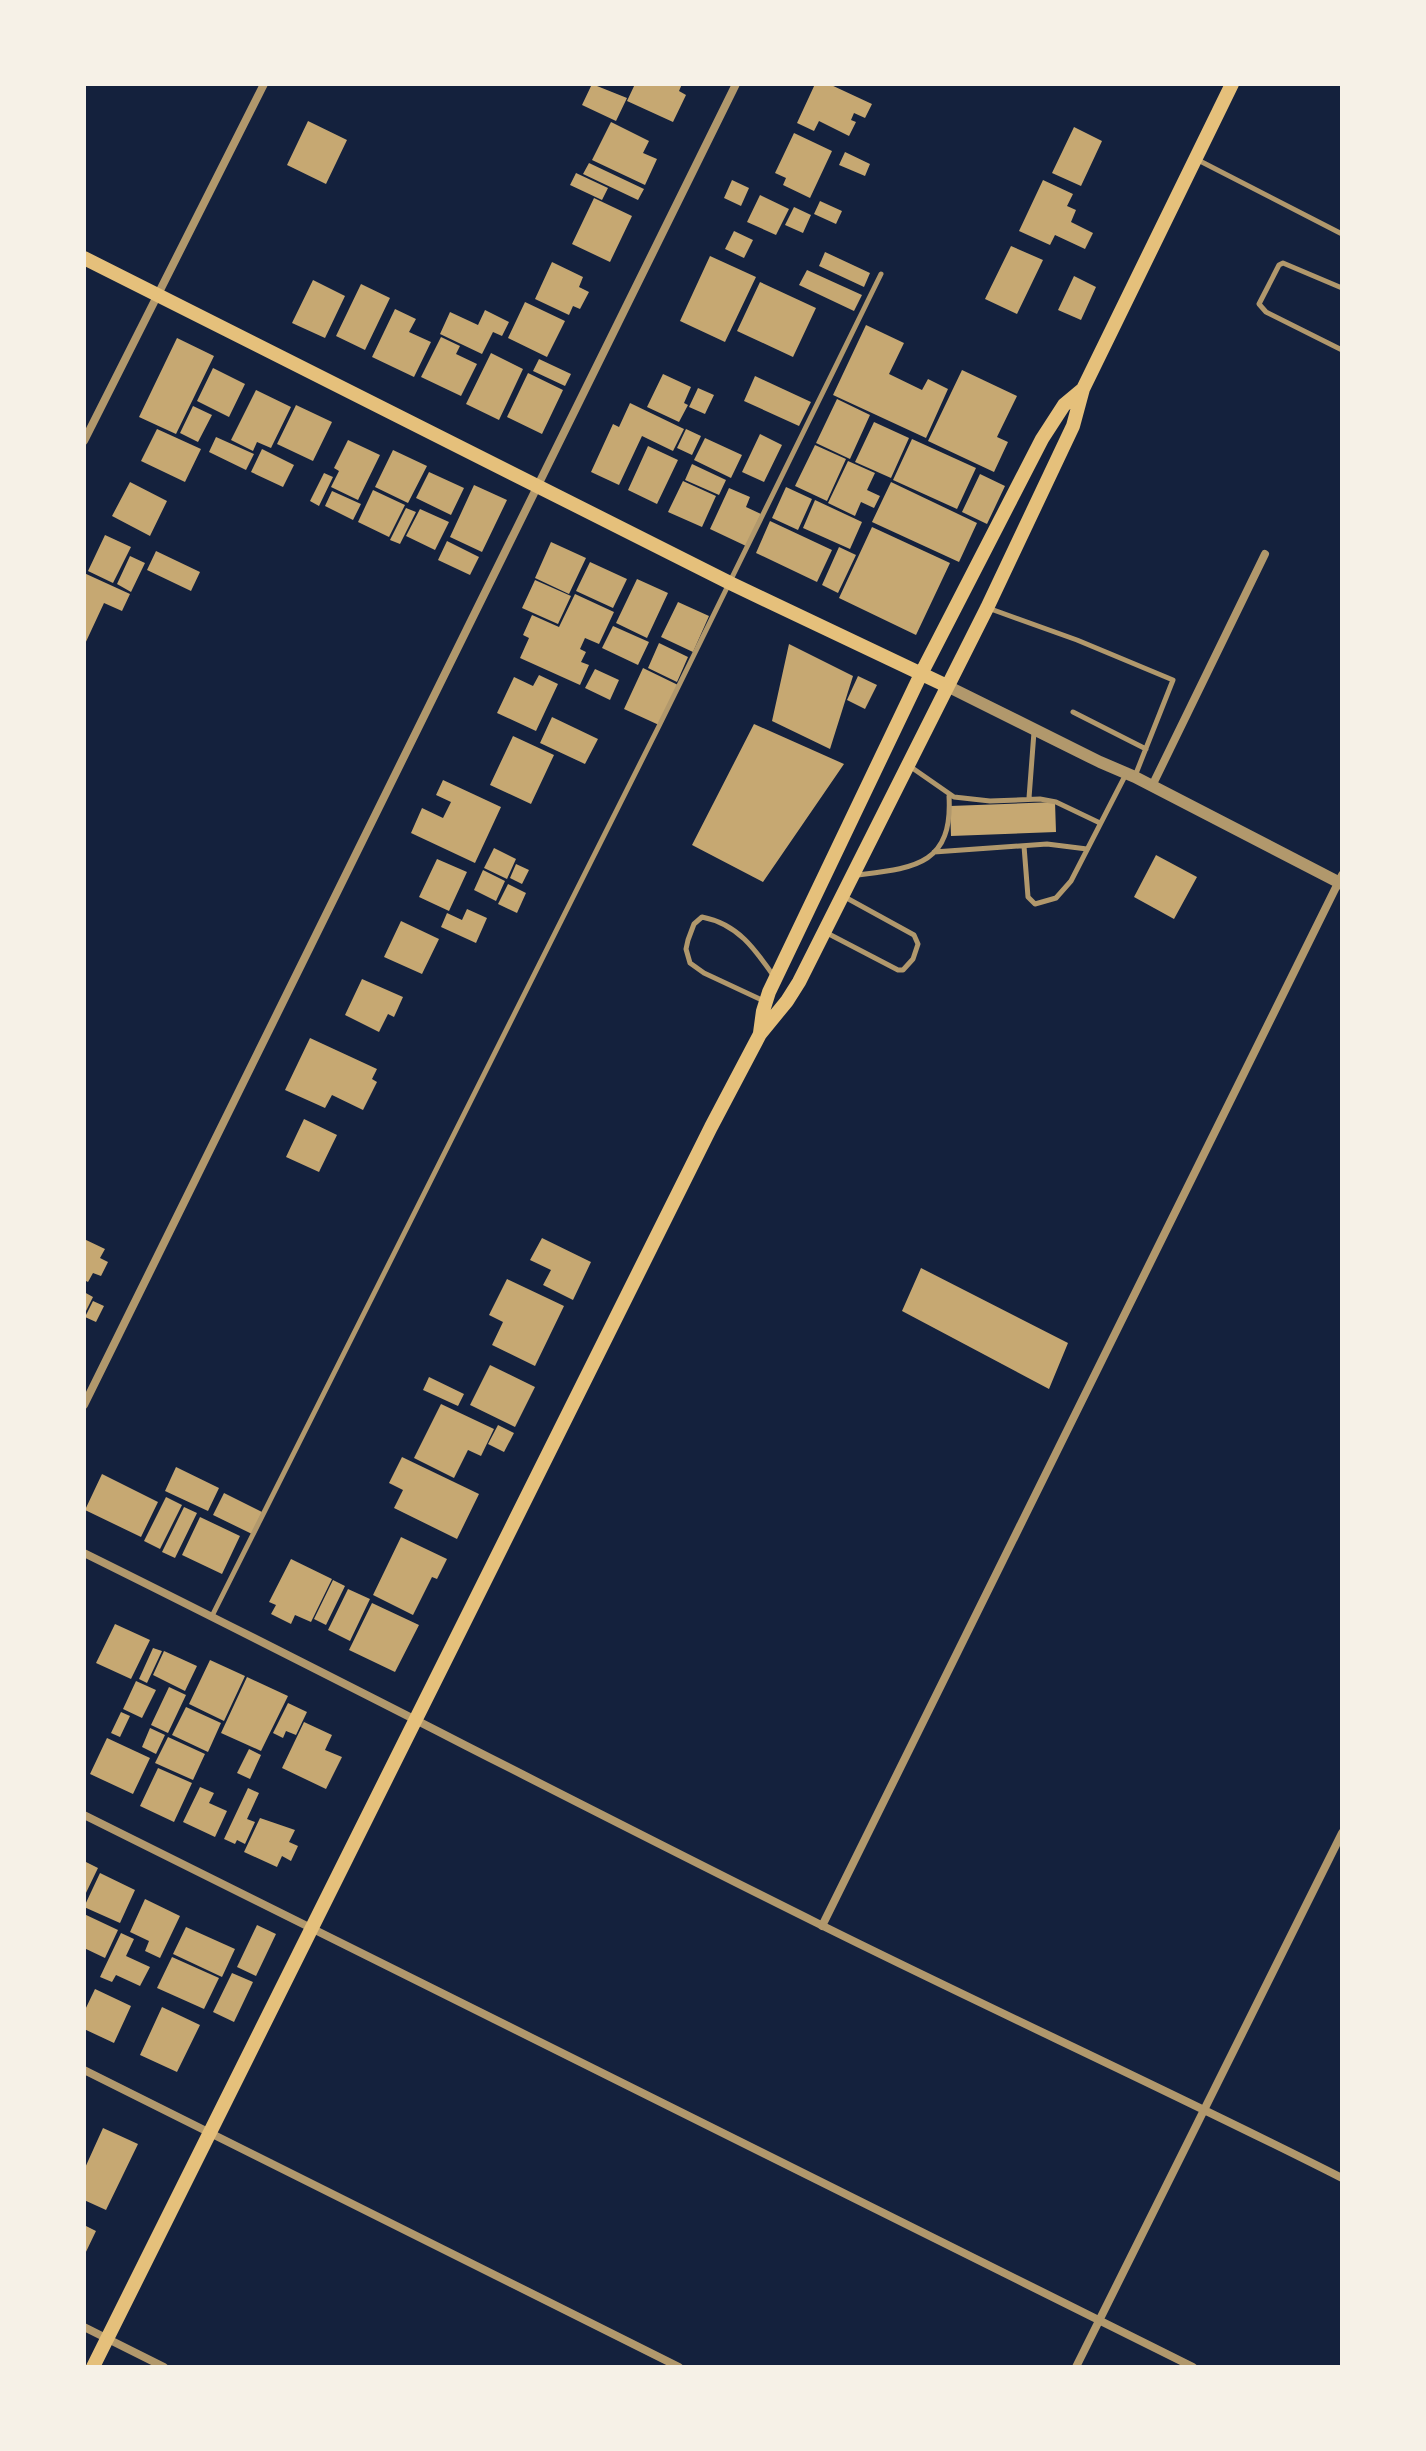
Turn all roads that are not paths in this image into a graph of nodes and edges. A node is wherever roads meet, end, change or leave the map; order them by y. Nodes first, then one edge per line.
1 (264, 84) edge
2 (736, 84) edge
3 (1232, 84) edge
4 (1195, 159) junction
5 (1342, 234) edge
6 (84, 258) edge
7 (881, 274) dead end
8 (1342, 288) edge
9 (157, 294) junction
10 (1342, 350) edge
11 (1083, 389) junction
12 (84, 441) edge
13 (538, 486) junction
14 (1265, 554) dead end
15 (730, 583) junction
16 (987, 608) junction
17 (921, 674) junction
18 (947, 686) junction
19 (1073, 712) dead end
20 (1034, 730) junction
21 (1146, 749) junction
22 (908, 765) junction
23 (1130, 775) junction
24 (1152, 786) junction
25 (949, 796) junction
26 (1029, 798) junction
27 (1100, 823) junction
28 (1024, 846) junction
29 (1087, 849) junction
30 (934, 852) junction
31 (853, 876) junction
32 (1341, 880) edge
33 (843, 895) junction
34 (824, 932) junction
35 (775, 979) junction
36 (765, 1002) junction
37 (760, 1034) junction
38 (84, 1405) edge
39 (84, 1553) edge
40 (212, 1616) junction
41 (417, 1719) junction
42 (84, 1815) edge
43 (1342, 1833) edge
44 (822, 1926) junction
45 (313, 1931) junction
46 (84, 2070) edge
47 (1204, 2109) junction
48 (210, 2133) junction
49 (1342, 2178) edge
50 (1099, 2320) junction
51 (84, 2327) edge
52 (107, 2339) junction
53 (93, 2367) edge
54 (164, 2367) edge
55 (679, 2367) edge
56 (1076, 2367) edge
57 (1193, 2367) edge

1 - 9 street
2 - 13 street
3 - 4 main road
4 - 5 lane
4 - 11 main road
6 - 9 main road
7 - 15 lane
8 - 10 lane
9 - 12 street
9 - 13 main road
11 - 16 main road
11 - 17 main road
13 - 15 main road
13 - 38 street
14 - 24 street
15 - 17 main road
15 - 40 lane
16 - 18 main road
16 - 21 lane
17 - 18 main road
17 - 35 main road
18 - 20 street
18 - 22 main road
19 - 21 lane
20 - 23 street
20 - 26 lane
21 - 23 lane
22 - 25 lane
22 - 31 main road
23 - 24 street
23 - 27 lane
24 - 32 street
25 - 26 lane
25 - 30 lane
26 - 27 lane
27 - 29 lane
28 - 29 lane
28 - 29 lane
28 - 30 lane
30 - 31 lane
31 - 33 main road
32 - 44 street
33 - 34 main road
33 - 34 lane
34 - 37 main road
35 - 36 main road
35 - 36 lane
36 - 37 main road
37 - 41 main road
39 - 40 street
40 - 41 street
41 - 44 street
41 - 45 main road
42 - 45 street
43 - 47 street
44 - 47 street
45 - 48 main road
45 - 50 street
46 - 48 street
47 - 49 street
47 - 50 street
48 - 52 main road
48 - 55 street
50 - 56 street
50 - 57 street
51 - 52 street
52 - 53 main road
52 - 54 street

